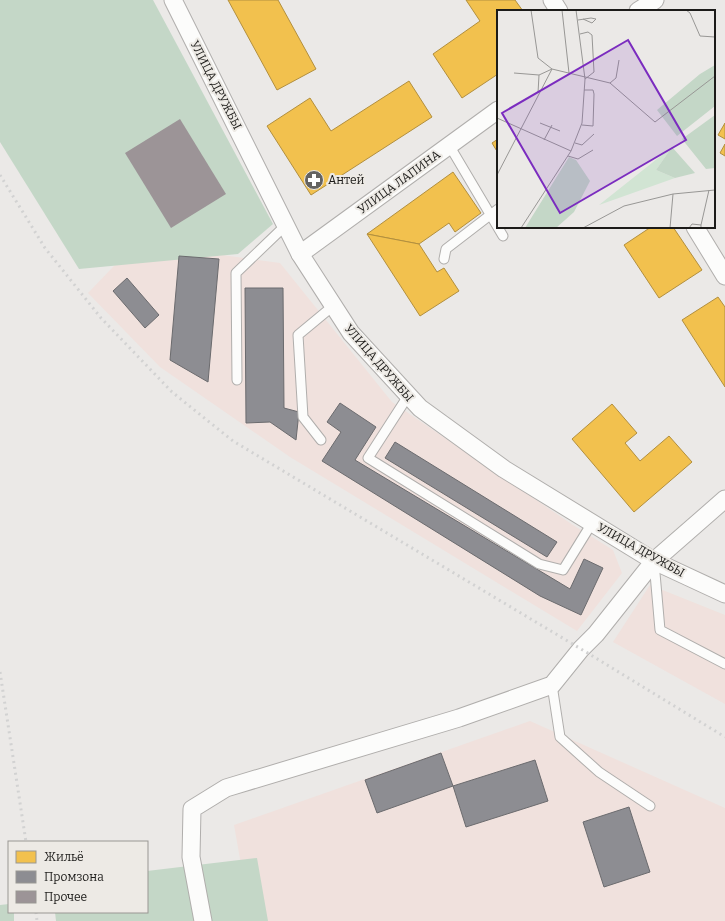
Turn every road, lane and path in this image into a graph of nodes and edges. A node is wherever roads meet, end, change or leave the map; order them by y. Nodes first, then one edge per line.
1 (173, 0) edge
2 (552, 0) edge
3 (655, 0) edge
4 (558, 10) edge
5 (640, 10) edge
6 (497, 111) edge
7 (449, 145) junction
8 (494, 212) edge
9 (286, 225) junction
10 (500, 228) edge
11 (696, 228) edge
12 (503, 236) dead end
13 (300, 254) junction
14 (444, 259) dead end
15 (719, 260) edge
16 (725, 276) edge
17 (333, 306) junction
18 (237, 380) dead end
19 (408, 396) junction
20 (321, 440) dead end
21 (725, 499) edge
22 (592, 523) junction
23 (654, 561) junction
24 (725, 594) edge
25 (725, 664) edge
26 (552, 685) junction
27 (650, 806) dead end
28 (203, 921) edge

1 - 9 street, УЛИЦА ДРУЖБЫ
2 - 4 street
3 - 5 street
6 - 7 street, УЛИЦА ЛАПИНА
7 - 8 lane
7 - 13 street, УЛИЦА ЛАПИНА
8 - 14 lane
9 - 13 street, УЛИЦА ДРУЖБЫ
9 - 18 lane
10 - 12 lane
11 - 15 street
13 - 17 street, УЛИЦА ДРУЖБЫ
15 - 16 street
17 - 19 street, УЛИЦА ДРУЖБЫ
17 - 20 lane
19 - 22 street, УЛИЦА ДРУЖБЫ
19 - 22 lane
21 - 23 street
22 - 23 street, УЛИЦА ДРУЖБЫ
23 - 24 street, УЛИЦА ДРУЖБЫ
23 - 25 lane
23 - 26 street
26 - 27 lane
26 - 28 street

